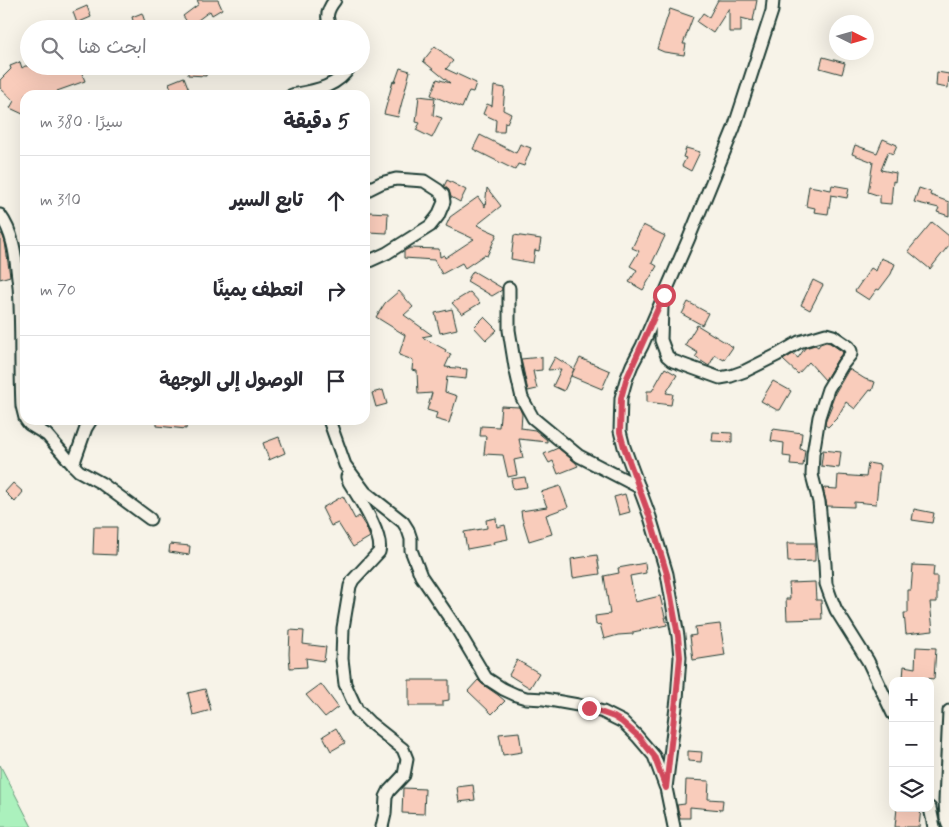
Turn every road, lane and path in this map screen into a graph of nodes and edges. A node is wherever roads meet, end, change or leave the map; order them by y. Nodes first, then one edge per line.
1 (335, 0) edge
2 (773, 0) edge
3 (327, 20) edge
4 (344, 75) edge
5 (313, 90) edge
6 (370, 188) edge
7 (0, 215) edge
8 (370, 261) edge
9 (509, 288) dead end
10 (662, 299) junction
11 (20, 301) edge
12 (31, 425) edge
13 (88, 425) edge
14 (331, 425) edge
15 (73, 465) junction
16 (345, 465) junction
17 (639, 487) junction
18 (150, 519) dead end
19 (889, 706) edge
20 (949, 711) edge
21 (666, 788) junction
22 (931, 812) edge
23 (382, 827) edge
24 (674, 827) edge
25 (934, 827) edge
26 (949, 827) edge

1 - 3 street
2 - 10 street
4 - 5 street
6 - 8 street
7 - 11 street
9 - 17 street
10 - 17 street
10 - 19 street
12 - 15 street
13 - 15 street
14 - 16 street
15 - 18 street
16 - 21 street
16 - 23 street
17 - 21 street
20 - 26 street
21 - 24 street
22 - 25 street

